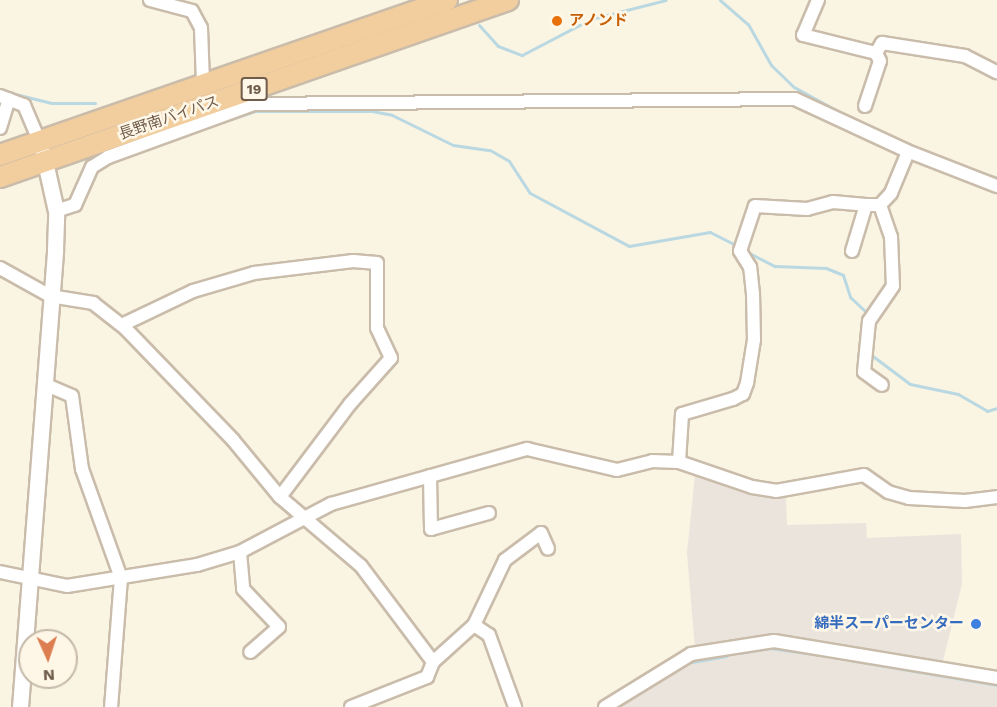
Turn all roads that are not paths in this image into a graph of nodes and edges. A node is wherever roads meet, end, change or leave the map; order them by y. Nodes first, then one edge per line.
1 (150, 0) edge
2 (447, 0) edge
3 (508, 0) edge
4 (818, 0) edge
5 (876, 53) junction
6 (997, 72) edge
7 (203, 83) junction
8 (4, 98) edge
9 (865, 106) dead end
10 (0, 128) edge
11 (39, 141) junction
12 (908, 152) junction
13 (0, 155) edge
14 (47, 161) junction
15 (0, 177) edge
16 (997, 186) edge
17 (866, 205) junction
18 (880, 205) junction
19 (56, 211) junction
20 (852, 251) dead end
21 (0, 268) edge
22 (50, 296) junction
23 (125, 328) junction
24 (44, 384) junction
25 (882, 385) dead end
26 (679, 462) junction
27 (430, 476) junction
28 (280, 497) junction
29 (996, 499) edge
30 (489, 513) dead end
31 (303, 518) junction
32 (548, 549) dead end
33 (240, 552) junction
34 (0, 572) edge
35 (32, 578) junction
36 (121, 578) junction
37 (474, 625) junction
38 (250, 652) dead end
39 (433, 662) junction
40 (997, 678) edge
41 (20, 707) edge
42 (111, 707) edge
43 (351, 707) edge
44 (515, 707) edge
45 (605, 707) edge

1 - 7 street
2 - 7 highway, 長野南バイパス / 19
3 - 14 highway, 長野南バイパス / 19
4 - 5 street
5 - 6 street
5 - 9 street
7 - 11 highway, 長野南バイパス / 19
8 - 10 street
8 - 11 street
11 - 13 highway, 長野南バイパス / 19
11 - 14 street
12 - 16 street
12 - 18 street
12 - 19 street
14 - 15 highway, 長野南バイパス / 19
14 - 19 street
17 - 18 street
17 - 20 street
17 - 26 street
18 - 25 street
19 - 22 street
21 - 22 street
22 - 23 street
22 - 24 street
23 - 28 street
23 - 28 street
24 - 35 street
24 - 36 street
26 - 27 street
26 - 29 street
27 - 30 street
27 - 31 street
28 - 31 street
31 - 33 street
31 - 39 street
32 - 37 street
33 - 36 street
33 - 38 street
34 - 35 street
35 - 36 street
35 - 41 street
36 - 42 street
37 - 39 street
37 - 44 street
39 - 43 street
40 - 45 street

